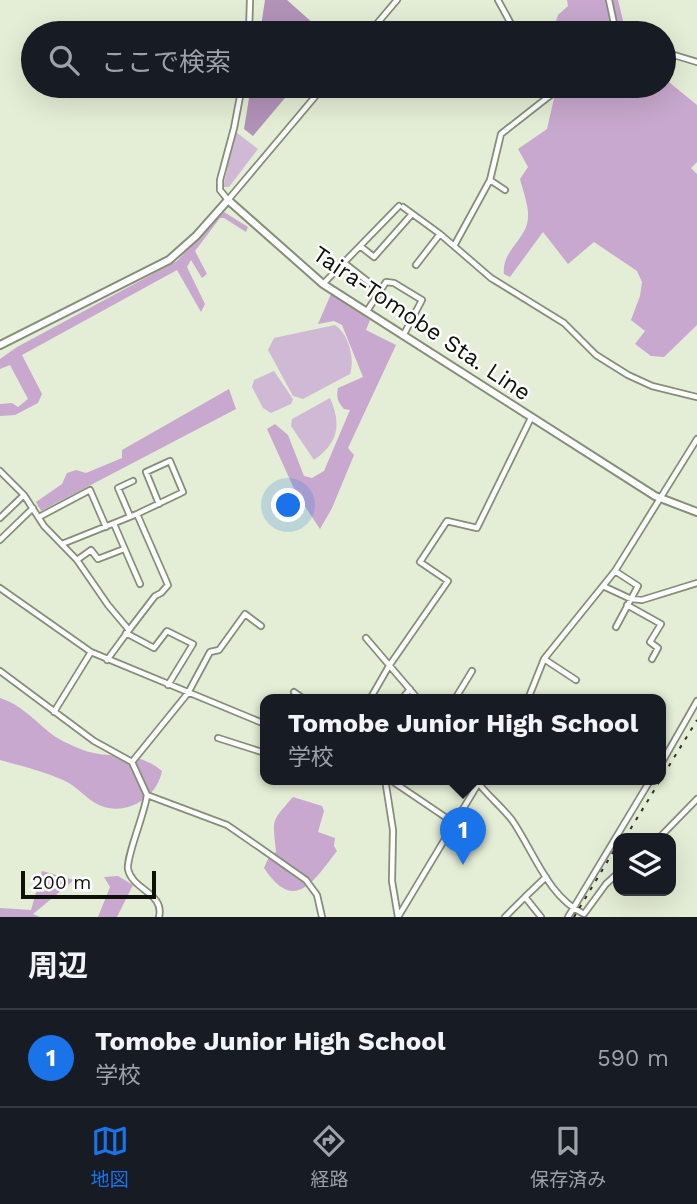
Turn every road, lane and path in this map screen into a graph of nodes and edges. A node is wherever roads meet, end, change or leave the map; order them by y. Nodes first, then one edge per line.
1 (250, 0) edge
2 (397, 0) edge
3 (498, 0) edge
4 (609, 0) edge
5 (249, 21) edge
6 (379, 21) edge
7 (509, 21) edge
8 (613, 21) edge
9 (676, 56) edge
10 (697, 62) edge
11 (239, 98) edge
12 (314, 98) edge
13 (547, 98) edge
14 (490, 180) junction
15 (505, 190) dead end
16 (228, 200) junction
17 (412, 214) junction
18 (440, 234) junction
19 (360, 246) junction
20 (454, 246) junction
21 (343, 262) junction
22 (416, 265) dead end
23 (323, 284) junction
24 (380, 290) junction
25 (367, 311) junction
26 (404, 336) junction
27 (0, 345) edge
28 (697, 397) edge
29 (531, 418) junction
30 (697, 439) edge
31 (1, 475) edge
32 (132, 481) dead end
33 (24, 495) junction
34 (660, 498) junction
35 (159, 503) junction
36 (33, 508) junction
37 (697, 512) edge
38 (137, 514) junction
39 (130, 516) junction
40 (39, 517) junction
41 (0, 518) edge
42 (114, 524) junction
43 (106, 527) junction
44 (0, 540) edge
45 (62, 544) junction
46 (124, 549) junction
47 (77, 560) junction
48 (615, 571) junction
49 (697, 583) edge
50 (140, 584) dead end
51 (603, 586) junction
52 (0, 588) edge
53 (631, 599) junction
54 (627, 605) junction
55 (261, 626) dead end
56 (616, 627) dead end
57 (127, 632) junction
58 (366, 638) dead end
59 (91, 652) junction
60 (544, 659) junction
61 (652, 659) dead end
62 (107, 660) junction
63 (389, 666) junction
64 (0, 671) edge
65 (472, 671) dead end
66 (576, 680) dead end
67 (168, 685) junction
68 (410, 689) junction
69 (294, 692) dead end
70 (188, 693) junction
71 (297, 694) edge
72 (373, 694) edge
73 (406, 694) edge
74 (414, 694) edge
75 (458, 694) edge
76 (530, 694) edge
77 (697, 701) edge
78 (54, 712) junction
79 (260, 722) edge
80 (218, 738) dead end
81 (260, 751) edge
82 (666, 755) edge
83 (132, 762) junction
84 (388, 785) edge
85 (476, 785) edge
86 (481, 785) edge
87 (647, 785) edge
88 (399, 786) edge
89 (147, 794) junction
90 (697, 799) edge
91 (454, 823) junction
92 (664, 833) edge
93 (546, 877) junction
94 (613, 878) edge
95 (525, 897) junction
96 (572, 908) junction
97 (159, 917) edge
98 (322, 917) edge
99 (398, 917) edge
100 (505, 917) edge
101 (541, 917) edge
102 (568, 917) edge

1 - 5 street
2 - 6 street
3 - 7 street
4 - 8 street
9 - 10 street
11 - 16 street
12 - 16 street
13 - 14 street
14 - 15 street
14 - 20 street
16 - 23 main road, Taira-Tomobe Sta. Line
16 - 27 main road
17 - 18 street
17 - 19 street
17 - 19 street
18 - 20 street
18 - 22 street
19 - 21 street
20 - 28 street
21 - 23 street
21 - 24 street
23 - 25 main road, Taira-Tomobe Sta. Line
24 - 25 street
24 - 26 street
25 - 26 main road, Taira-Tomobe Sta. Line
26 - 29 main road, Taira-Tomobe Sta. Line
29 - 34 main road, Taira-Tomobe Sta. Line
29 - 63 street
30 - 34 street
31 - 33 street
32 - 39 street
33 - 36 street
33 - 41 street
34 - 37 main road, Taira-Tomobe Sta. Line
34 - 48 street
35 - 35 street
35 - 38 street
36 - 40 street
36 - 44 street
38 - 39 street
38 - 57 street
39 - 42 street
40 - 43 street
40 - 45 street
42 - 43 street
42 - 46 street
43 - 45 street
45 - 47 street
46 - 47 street
46 - 50 street
47 - 57 street
48 - 51 street
48 - 53 street
49 - 53 street
51 - 53 street
51 - 60 street
52 - 59 street
53 - 54 street
54 - 56 street
54 - 61 street
55 - 70 street
57 - 62 street
57 - 67 street
58 - 63 street
59 - 62 street
59 - 78 street
60 - 66 street
60 - 76 street
62 - 67 street
63 - 68 street
63 - 72 street
64 - 78 street
65 - 75 street
67 - 70 street
68 - 73 street
68 - 74 street
69 - 71 street
70 - 79 street
70 - 83 street
77 - 82 street
78 - 83 street
80 - 81 street
83 - 89 street
84 - 99 street
85 - 91 street
86 - 93 street
87 - 96 street
88 - 91 street
89 - 97 street
89 - 98 street
90 - 92 street
91 - 99 street
93 - 95 street
93 - 96 street
94 - 96 street
95 - 100 street
95 - 101 street
96 - 102 street

